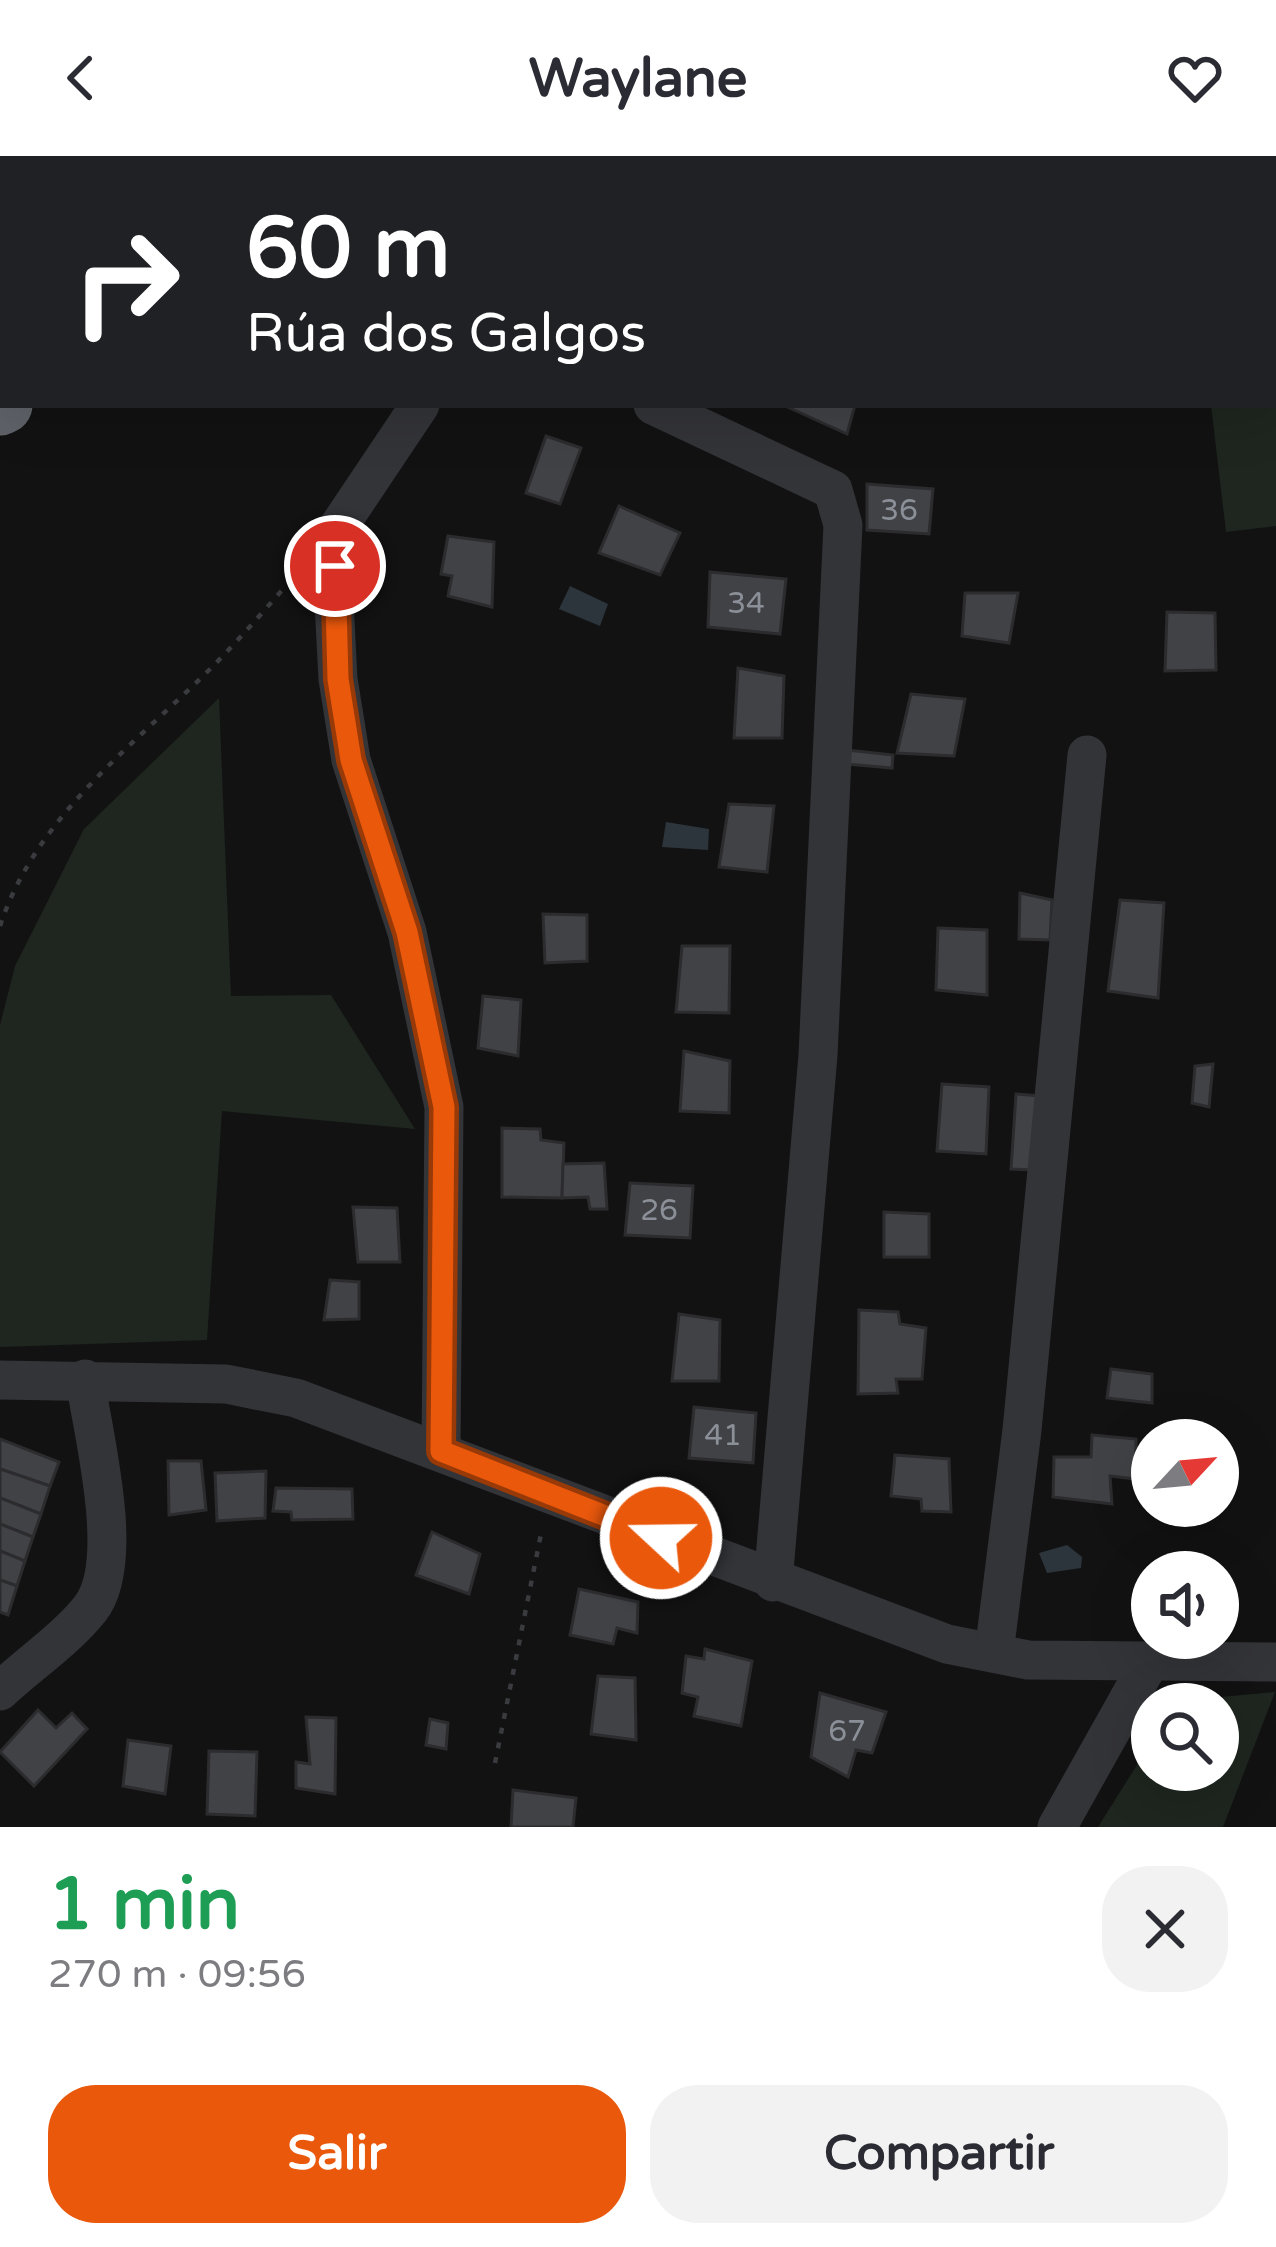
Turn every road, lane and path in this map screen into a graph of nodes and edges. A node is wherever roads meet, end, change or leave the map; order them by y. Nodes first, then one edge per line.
1 (418, 408) edge
2 (659, 408) edge
3 (337, 529) junction
4 (1087, 755) dead end
5 (0, 926) edge
6 (85, 1379) junction
7 (0, 1380) edge
8 (441, 1451) junction
9 (548, 1494) junction
10 (773, 1582) junction
11 (994, 1654) junction
12 (1150, 1661) junction
13 (1276, 1662) edge
14 (0, 1690) edge
15 (495, 1762) dead end
16 (1057, 1827) edge

1 - 3 street
2 - 10 street
3 - 5 path
3 - 8 street
4 - 11 street
6 - 7 street
6 - 8 street
6 - 14 street
8 - 9 street
9 - 10 street
9 - 15 path
10 - 11 street
11 - 12 street
12 - 13 street
12 - 16 street

